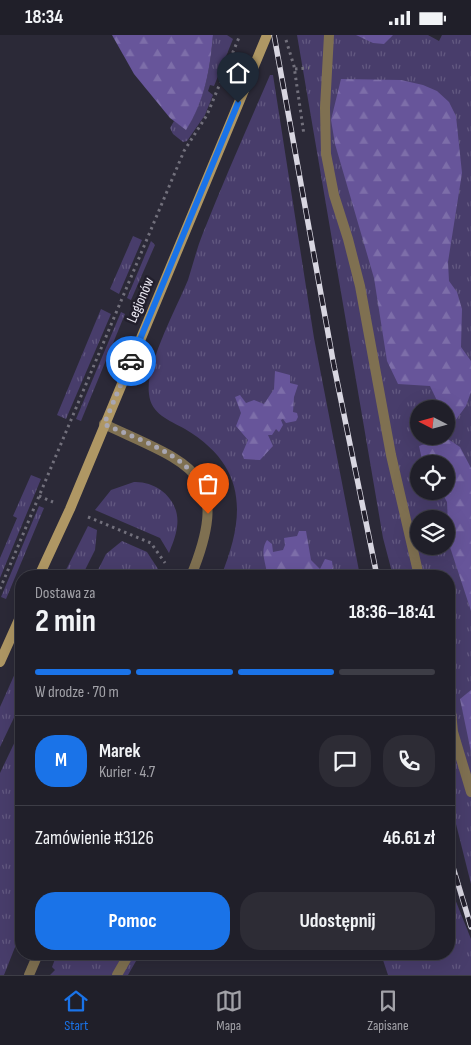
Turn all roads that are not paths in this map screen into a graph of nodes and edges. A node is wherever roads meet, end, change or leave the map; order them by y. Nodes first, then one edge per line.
1 (267, 35) edge
2 (329, 35) edge
3 (104, 424) junction
4 (42, 570) edge
5 (193, 570) edge
6 (418, 570) edge
7 (15, 629) edge
8 (0, 663) edge
9 (455, 739) edge
10 (471, 792) edge
11 (35, 960) edge
12 (126, 960) edge
13 (29, 975) edge
14 (117, 975) edge

1 - 3 street, Legionów
2 - 6 street
3 - 4 street, Legionów
3 - 5 street
7 - 8 street
9 - 10 street
11 - 13 street
12 - 14 street

